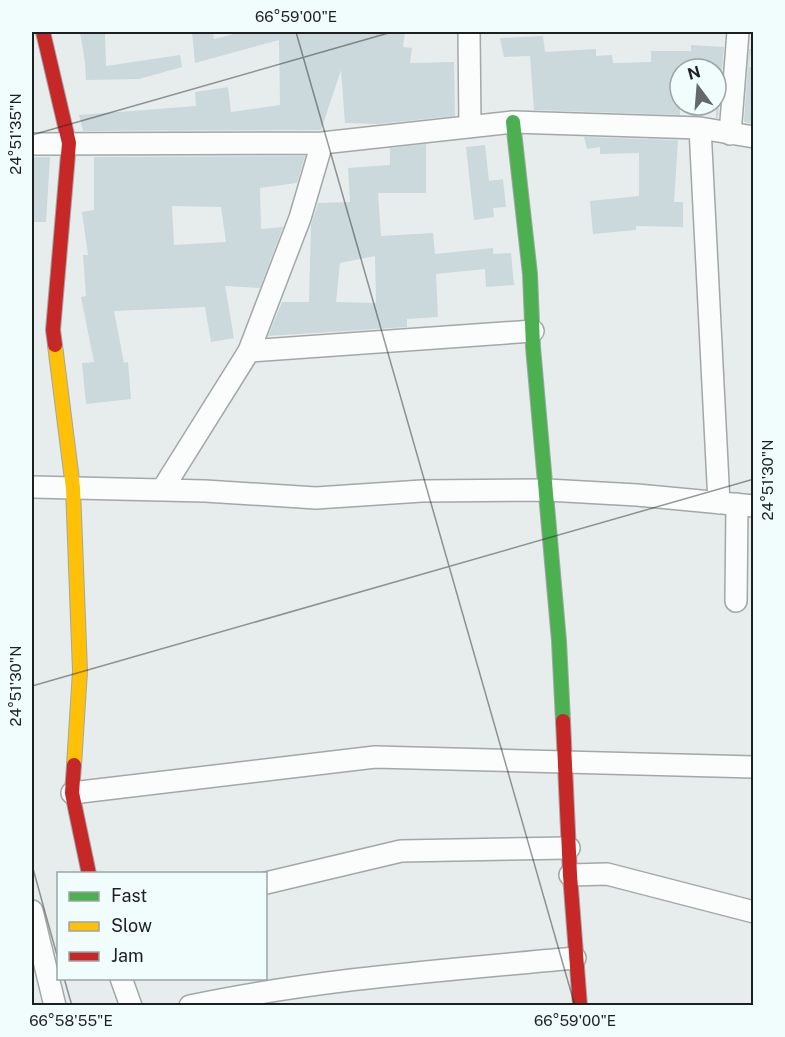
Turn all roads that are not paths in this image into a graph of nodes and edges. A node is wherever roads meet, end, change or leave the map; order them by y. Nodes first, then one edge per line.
1 (43, 32) edge
2 (470, 32) edge
3 (738, 32) edge
4 (513, 122) junction
5 (470, 127) junction
6 (700, 128) junction
7 (730, 134) junction
8 (753, 137) edge
9 (69, 143) junction
10 (322, 143) junction
11 (32, 144) edge
12 (532, 331) junction
13 (249, 351) junction
14 (32, 486) edge
15 (73, 488) junction
16 (162, 490) junction
17 (547, 490) junction
18 (737, 504) edge
19 (736, 601) dead end
20 (564, 763) junction
21 (753, 767) edge
22 (72, 793) junction
23 (569, 849) junction
24 (89, 872) edge
25 (570, 875) junction
26 (267, 884) edge
27 (32, 911) edge
28 (753, 912) edge
29 (575, 958) junction
30 (122, 980) edge
31 (55, 1005) edge
32 (131, 1005) edge
33 (190, 1005) edge
34 (580, 1005) edge

1 - 9 street
2 - 5 street
3 - 7 street
4 - 5 street
4 - 6 street
4 - 12 street
5 - 10 street
6 - 7 street
6 - 18 street
7 - 8 street
9 - 10 street
9 - 11 street
9 - 15 street
10 - 13 street
12 - 13 street
12 - 17 street
13 - 16 street
14 - 15 street
15 - 16 street
15 - 22 street
16 - 17 street
17 - 18 street
17 - 20 street
18 - 19 street
20 - 21 street
20 - 22 street
20 - 23 street
22 - 24 street
23 - 25 street
23 - 26 street
25 - 28 street
25 - 29 street
27 - 31 street
29 - 33 street
29 - 34 street
30 - 32 street

